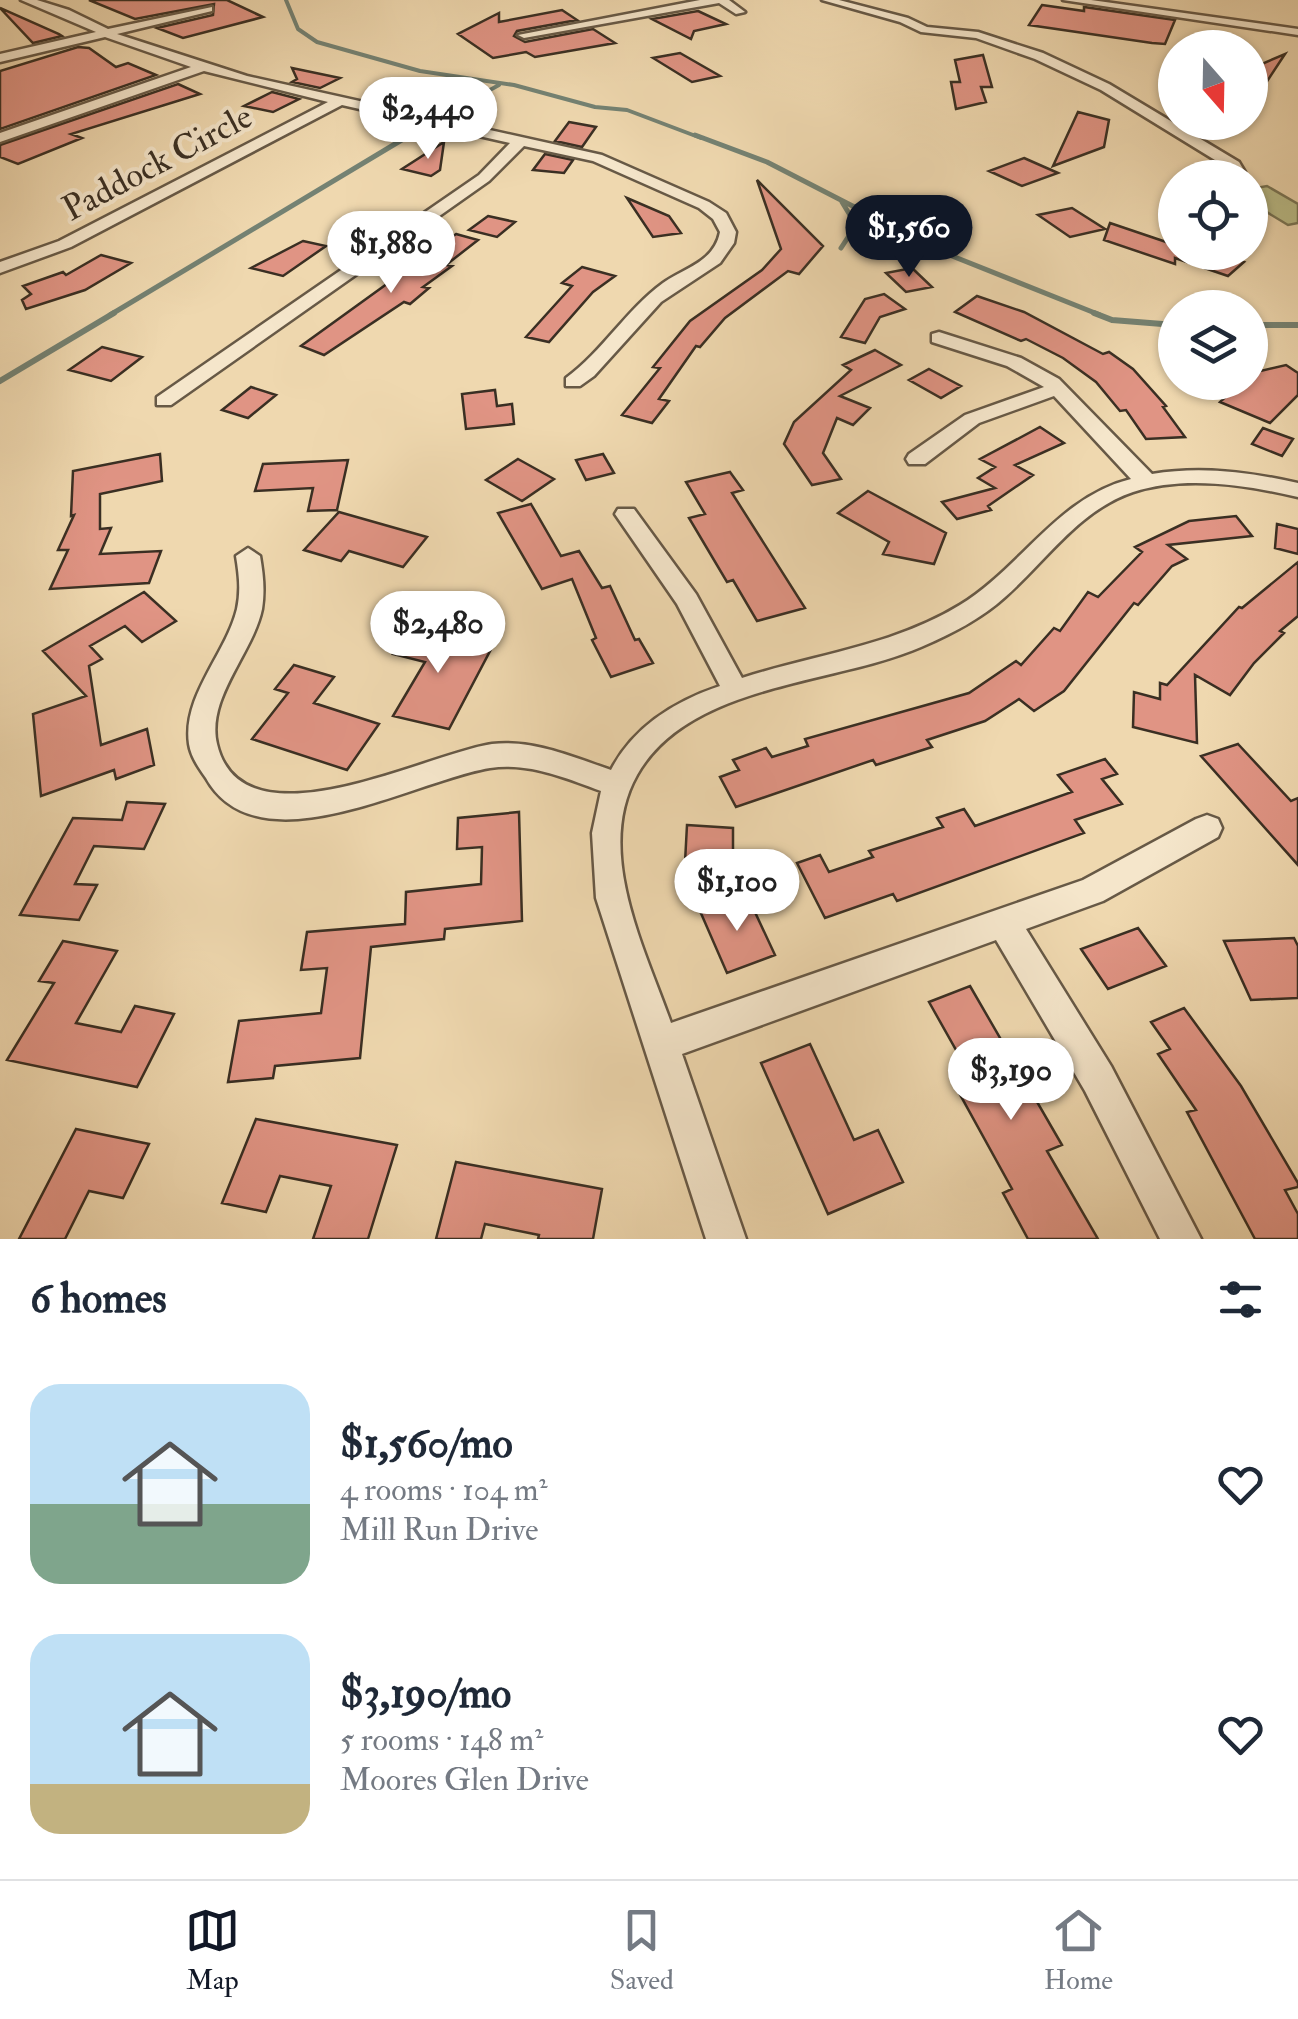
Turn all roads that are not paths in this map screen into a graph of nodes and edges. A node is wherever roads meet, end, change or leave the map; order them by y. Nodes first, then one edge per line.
1 (26, 0) edge
2 (720, 0) edge
3 (827, 0) edge
4 (1068, 0) edge
5 (1228, 0) edge
6 (208, 9) dead end
7 (740, 12) dead end
8 (611, 18) junction
9 (1230, 21) junction
10 (633, 30) dead end
11 (1298, 30) edge
12 (108, 33) junction
13 (524, 35) dead end
14 (0, 58) edge
15 (202, 67) junction
16 (339, 101) junction
17 (0, 138) edge
18 (522, 141) junction
19 (1226, 160) edge
20 (0, 268) edge
21 (939, 338) dead end
22 (573, 382) dead end
23 (1059, 388) junction
24 (164, 402) dead end
25 (917, 459) dead end
26 (1146, 481) junction
27 (1298, 490) edge
28 (626, 514) dead end
29 (248, 556) dead end
30 (736, 692) junction
31 (617, 784) junction
32 (1207, 828) dead end
33 (1004, 925) junction
34 (663, 1043) junction
35 (726, 1239) edge
36 (1181, 1239) edge

1 - 12 street
2 - 7 street
2 - 8 street
3 - 19 street
4 - 9 street
5 - 9 street
6 - 12 street
8 - 10 street
8 - 13 street
9 - 11 street
12 - 14 street
12 - 15 street
15 - 16 street
15 - 17 street
16 - 18 street
16 - 20 street, Paddock Circle
18 - 22 street
18 - 24 street
21 - 23 street
23 - 25 street
23 - 26 street
26 - 27 street
26 - 30 street
28 - 30 street
29 - 31 street
30 - 31 street
31 - 34 street
32 - 33 street
33 - 34 street
33 - 36 street
34 - 35 street

